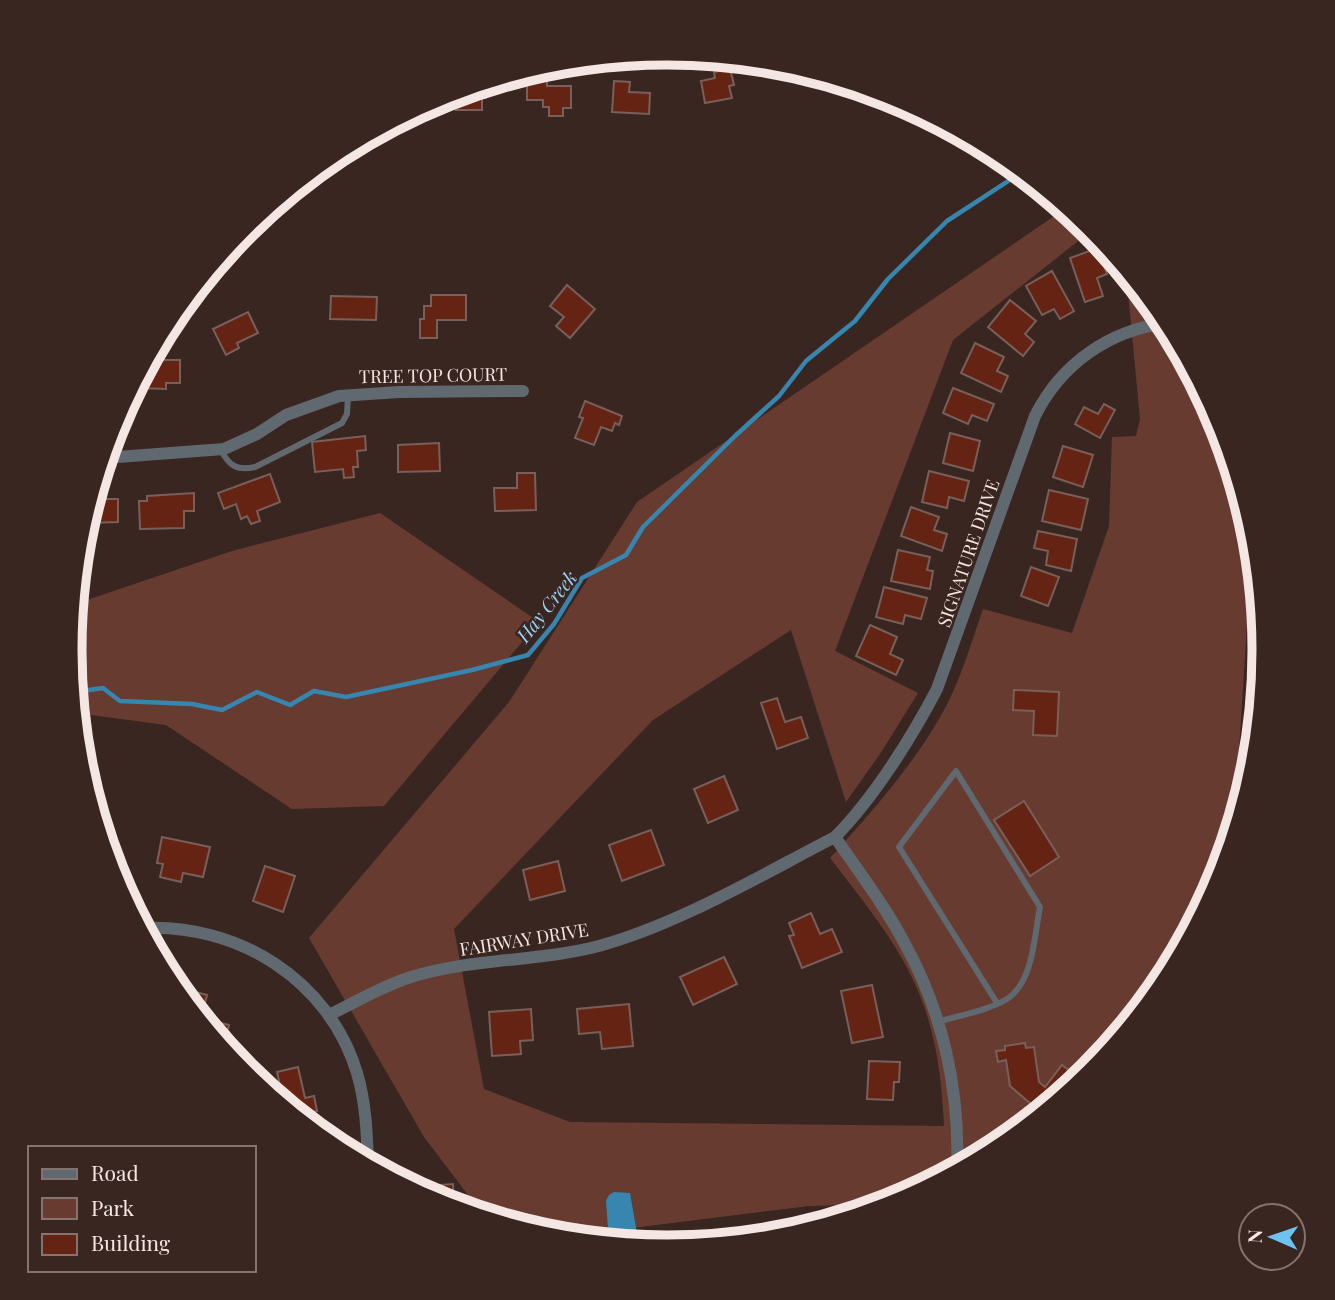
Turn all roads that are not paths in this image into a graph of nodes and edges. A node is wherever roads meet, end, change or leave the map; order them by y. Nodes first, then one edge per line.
1 (1154, 325) edge
2 (523, 391) dead end
3 (348, 395) junction
4 (220, 450) junction
5 (115, 457) edge
6 (835, 837) junction
7 (153, 928) edge
8 (998, 1003) junction
9 (329, 1015) junction
10 (938, 1021) junction
11 (367, 1152) edge
12 (957, 1158) edge

1 - 6 street, SIGNATURE DRIVE
2 - 3 street, TREE TOP COURT
3 - 4 street, TREE TOP COURT
3 - 4 lane
4 - 5 street, TREE TOP COURT
6 - 9 street, FAIRWAY DRIVE
6 - 10 street
7 - 9 street
8 - 8 lane
8 - 10 lane
9 - 11 street
10 - 12 street

